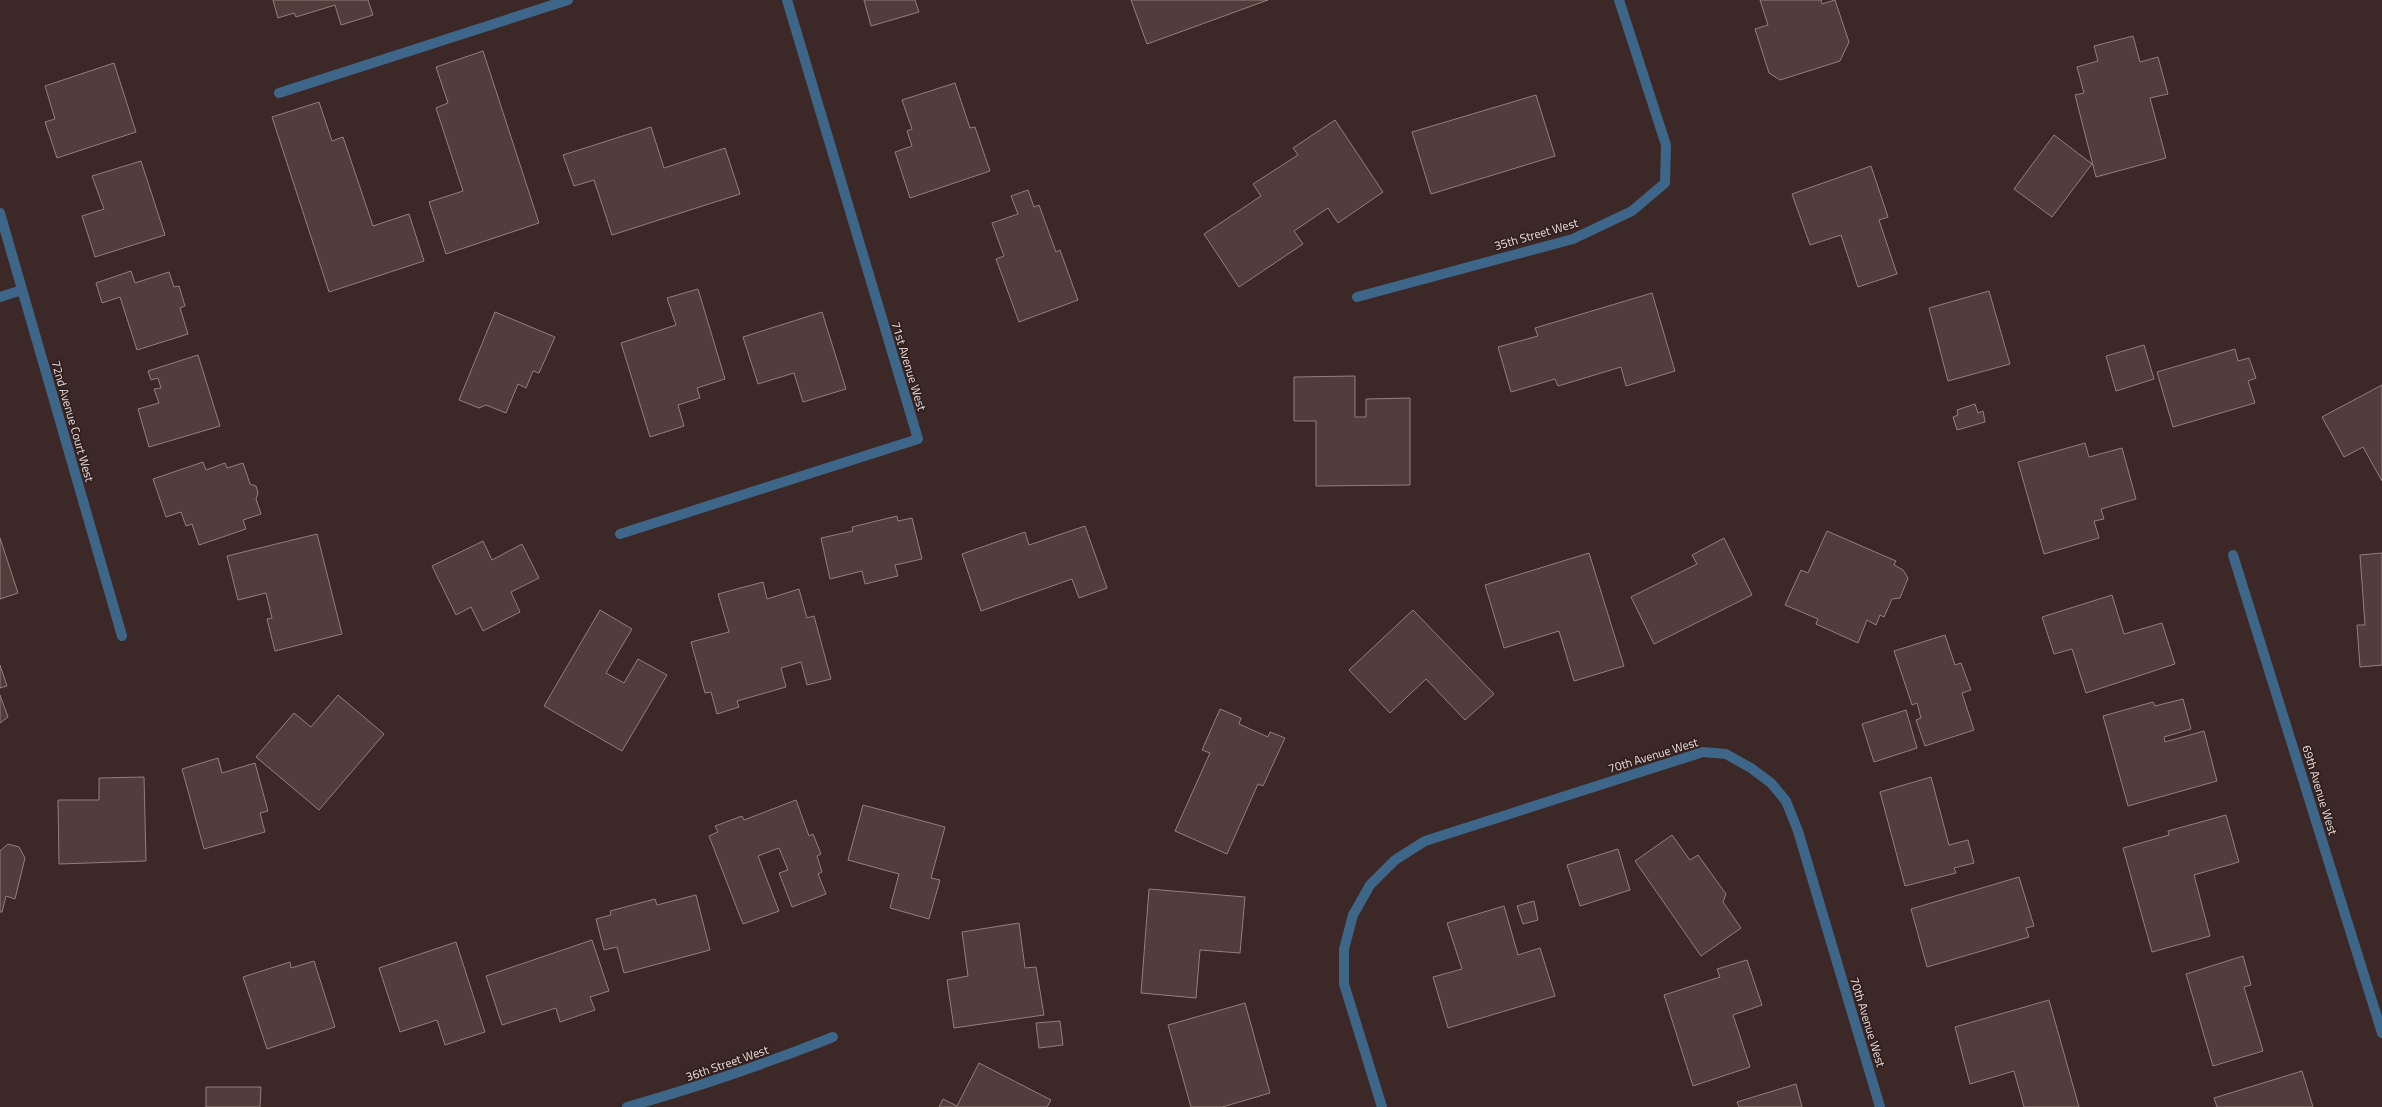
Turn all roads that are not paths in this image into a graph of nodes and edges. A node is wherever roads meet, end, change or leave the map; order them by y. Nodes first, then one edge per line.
1 (568, 0) edge
2 (787, 0) edge
3 (1619, 0) edge
4 (279, 94) dead end
5 (0, 213) edge
6 (22, 290) junction
7 (0, 297) edge
8 (1357, 297) dead end
9 (620, 534) dead end
10 (2233, 555) dead end
11 (122, 636) dead end
12 (2382, 1032) edge
13 (833, 1037) dead end
14 (627, 1107) edge
15 (1382, 1107) edge
16 (1880, 1107) edge

1 - 4 street
2 - 9 street, 71st Avenue West
3 - 8 street, 35th Street West
5 - 6 street, 72nd Avenue Court West
6 - 7 street
6 - 11 street, 72nd Avenue Court West
10 - 12 street, 69th Avenue West
13 - 14 street, 36th Street West
15 - 16 street, 70th Avenue West

